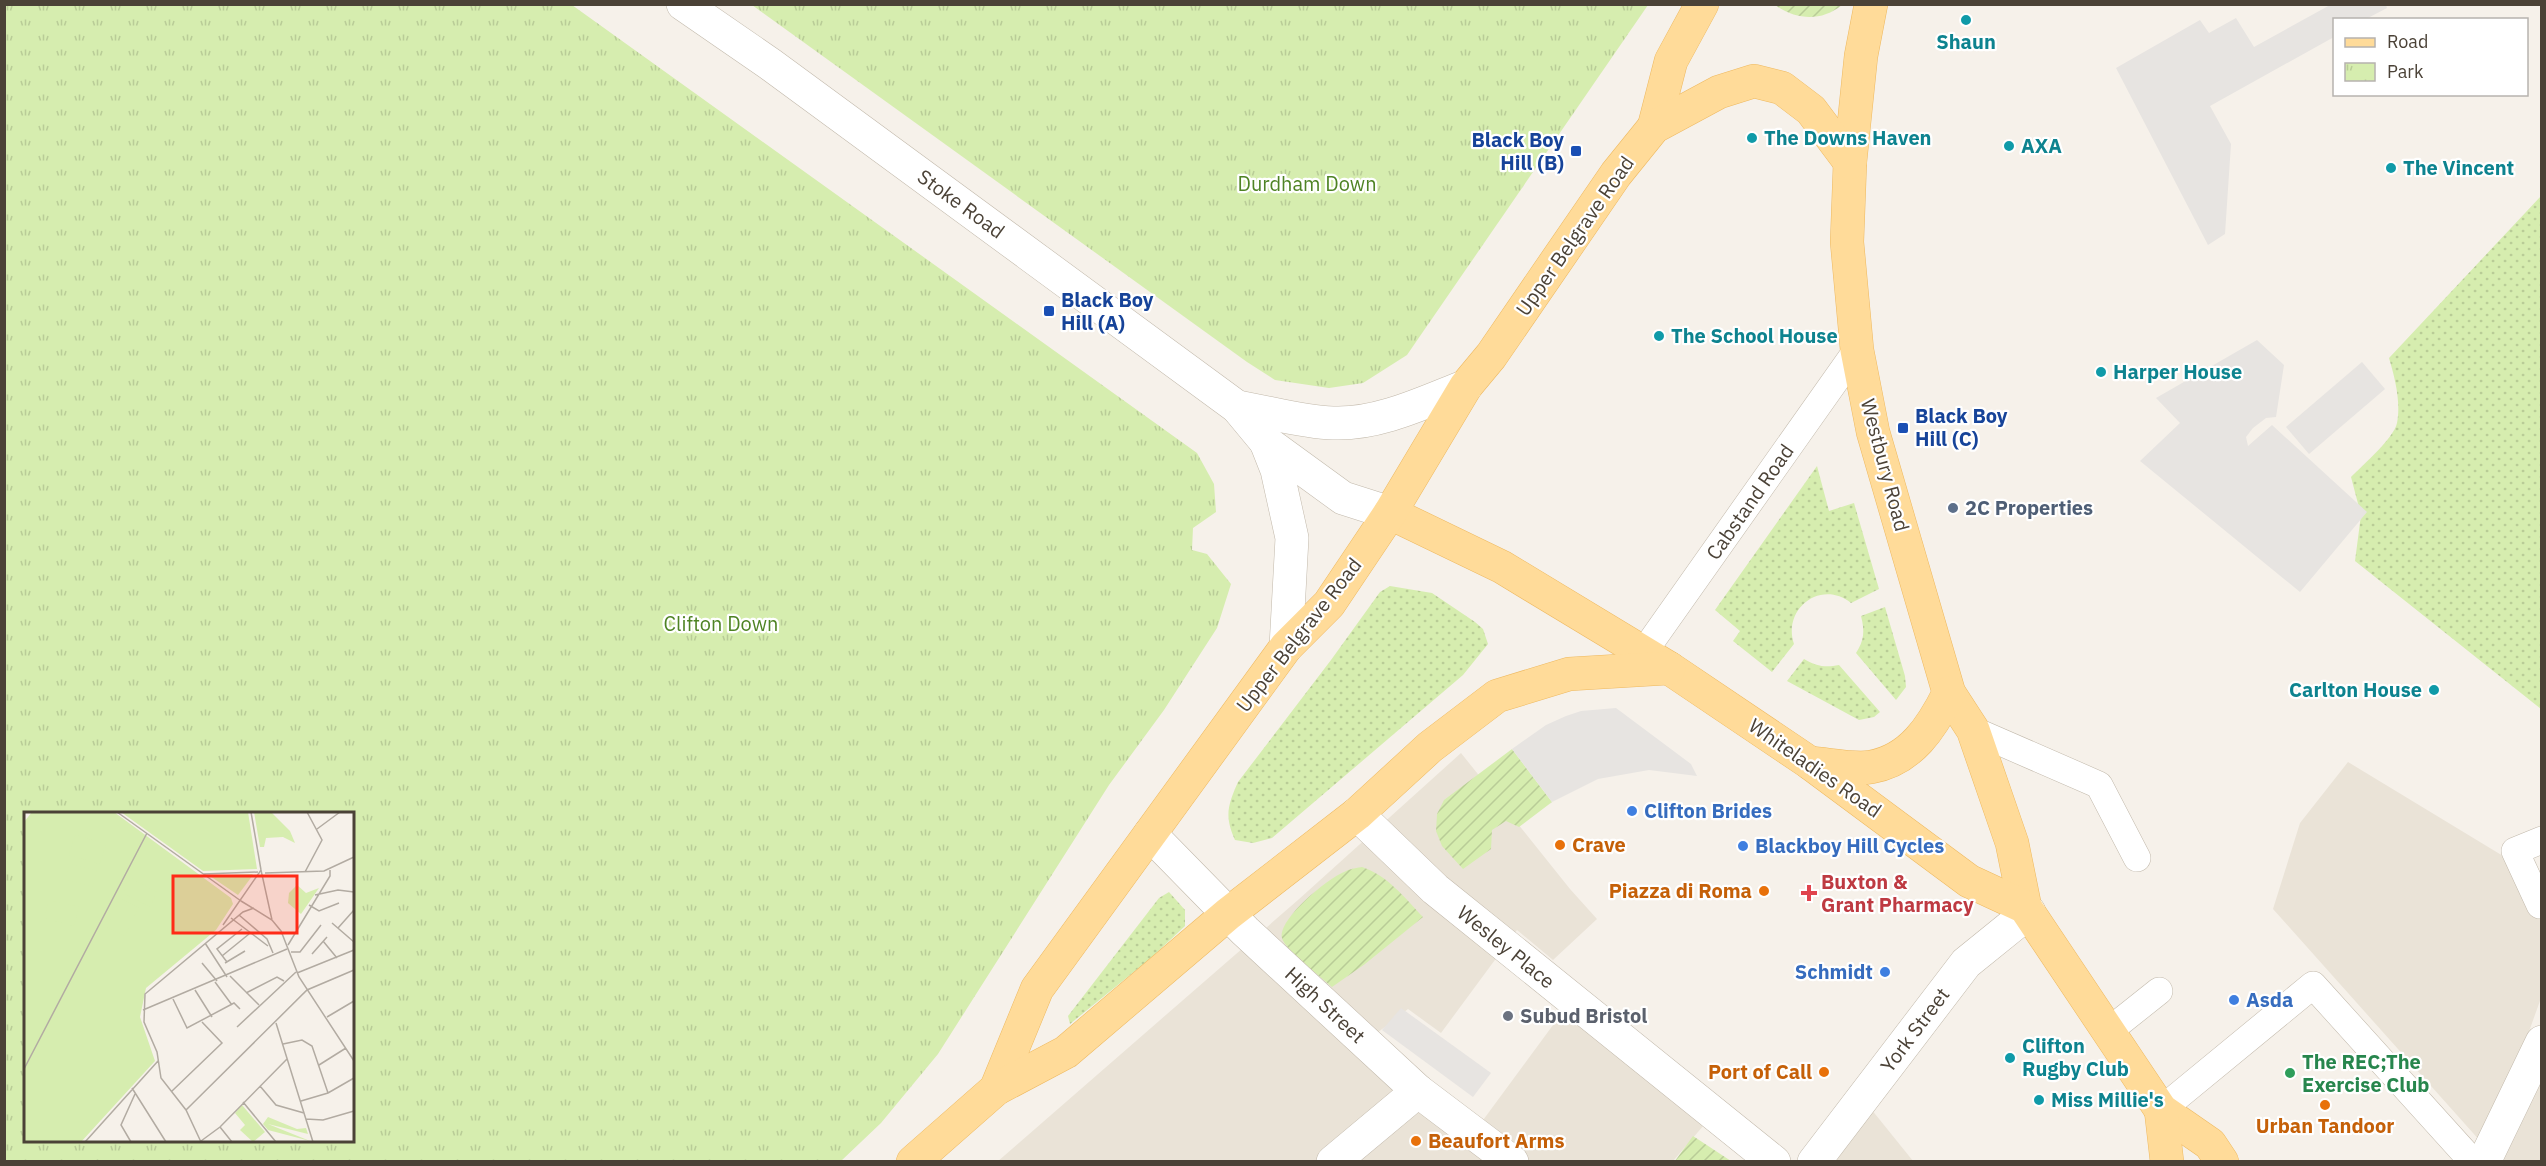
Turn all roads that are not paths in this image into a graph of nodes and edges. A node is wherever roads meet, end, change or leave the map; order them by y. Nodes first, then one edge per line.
1 (683, 4) edge
2 (1702, 4) edge
3 (1871, 4) edge
4 (1654, 127) junction
5 (1851, 162) junction
6 (1857, 350) junction
7 (1466, 386) junction
8 (1237, 407) junction
9 (1266, 442) junction
10 (1390, 513) junction
11 (1286, 647) junction
12 (1656, 661) junction
13 (1949, 693) junction
14 (1973, 730) junction
15 (1810, 763) junction
16 (1357, 814) junction
17 (1150, 834) junction
18 (2541, 840) edge
19 (2516, 851) junction
20 (2137, 858) dead end
21 (2541, 865) edge
22 (2540, 905) dead end
23 (2027, 909) junction
24 (1228, 914) junction
25 (2159, 991) dead end
26 (2110, 1030) junction
27 (2541, 1042) edge
28 (996, 1089) junction
29 (1418, 1091) junction
30 (2161, 1110) junction
31 (913, 1161) edge
32 (1333, 1161) edge
33 (1512, 1161) edge
34 (1774, 1161) edge
35 (1814, 1161) edge
36 (2167, 1161) edge
37 (2222, 1161) edge
38 (2473, 1161) edge
39 (2484, 1161) edge

1 - 8 street, Stoke Road
2 - 4 main road, Upper Belgrave Road
3 - 5 main road, Westbury Road
4 - 5 main road, Upper Belgrave Road
4 - 7 main road, Upper Belgrave Road
5 - 6 main road, Westbury Road
6 - 12 lane, Cabstand Road
6 - 13 main road, Westbury Road
7 - 8 street, Stoke Road
7 - 10 main road, Upper Belgrave Road
8 - 9 street, Stoke Road
9 - 10 street, Stoke Road
9 - 11 street, Stoke Road
10 - 11 main road, Upper Belgrave Road
10 - 12 main road, Whiteladies Road
11 - 17 main road, Upper Belgrave Road
12 - 15 main road, Whiteladies Road
12 - 16 main road, Upper Belgrave Road
13 - 14 main road, Westbury Road
13 - 15 main road
14 - 20 lane
14 - 23 main road, Westbury Road
15 - 23 main road, Whiteladies Road
16 - 24 main road, Upper Belgrave Road
16 - 34 street, Wesley Place
17 - 24 street, High Street
17 - 28 main road, Upper Belgrave Road
18 - 19 lane
19 - 21 lane
19 - 22 lane
23 - 26 main road
23 - 35 street, York Street
24 - 28 main road, Upper Belgrave Road
24 - 29 street, High Street
25 - 26 lane
26 - 30 main road
27 - 39 street
28 - 31 main road, Upper Belgrave Road
29 - 32 street
29 - 33 street, High Street
30 - 36 main road
30 - 37 main road
30 - 38 lane

